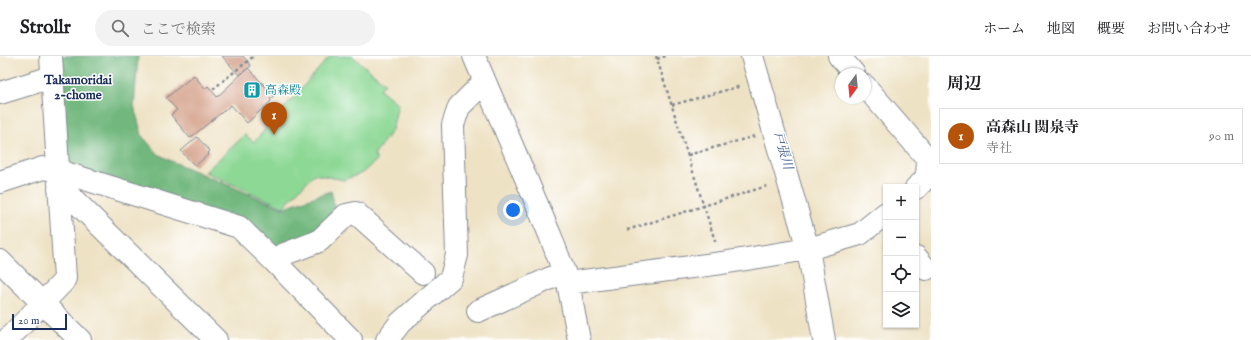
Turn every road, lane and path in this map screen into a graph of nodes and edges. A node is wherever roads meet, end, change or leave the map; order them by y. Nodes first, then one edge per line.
1 (254, 56) edge
2 (474, 56) edge
3 (666, 56) edge
4 (752, 56) edge
5 (839, 56) edge
6 (657, 58) edge
7 (51, 66) edge
8 (849, 68) edge
9 (759, 81) junction
10 (484, 82) junction
11 (213, 89) dead end
12 (0, 93) edge
13 (871, 93) edge
14 (672, 105) junction
15 (773, 131) junction
16 (688, 155) junction
17 (59, 180) junction
18 (788, 180) junction
19 (0, 182) edge
20 (919, 186) edge
21 (704, 205) junction
22 (883, 217) edge
23 (627, 230) dead end
24 (808, 249) junction
25 (0, 261) edge
26 (274, 261) junction
27 (722, 263) junction
28 (423, 273) dead end
29 (566, 278) junction
30 (42, 303) junction
31 (478, 311) dead end
32 (7, 340) edge
33 (80, 340) edge
34 (216, 340) edge
35 (351, 340) edge
36 (387, 340) edge
37 (579, 340) edge
38 (824, 340) edge

1 - 11 path
2 - 10 street
3 - 6 path
4 - 9 street
5 - 8 street
6 - 14 path
7 - 12 street
7 - 17 street
9 - 14 path
9 - 15 street
10 - 29 street
10 - 36 street
13 - 20 street
14 - 16 path
15 - 16 path
15 - 18 street
16 - 21 path
17 - 19 street
17 - 26 street
17 - 30 street
17 - 34 street
18 - 21 path
18 - 24 street
21 - 23 path
21 - 27 path
22 - 24 street
24 - 27 street
24 - 38 street
25 - 30 street
26 - 28 street
26 - 35 street
27 - 29 street
29 - 31 street
29 - 37 street
30 - 32 street
30 - 33 street

